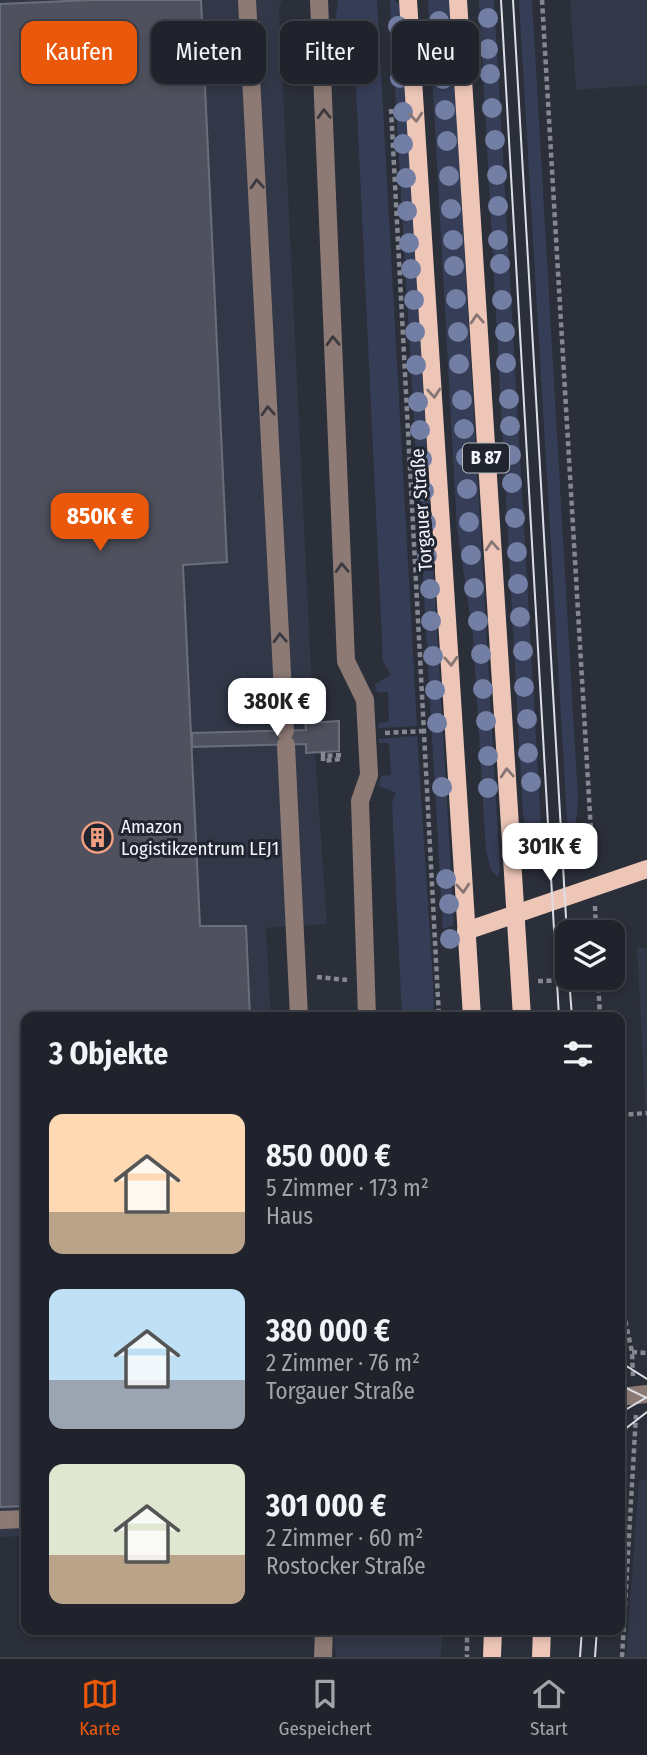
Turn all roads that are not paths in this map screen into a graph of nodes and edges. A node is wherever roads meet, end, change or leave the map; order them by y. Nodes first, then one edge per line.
1 (247, 0) edge
2 (319, 0) edge
3 (408, 0) edge
4 (458, 0) edge
5 (647, 869) edge
6 (516, 915) junction
7 (466, 931) junction
8 (299, 1012) edge
9 (367, 1012) edge
10 (472, 1012) edge
11 (522, 1012) edge
12 (21, 1519) edge
13 (0, 1520) edge
14 (324, 1635) edge
15 (493, 1635) edge
16 (542, 1635) edge
17 (323, 1657) edge
18 (492, 1657) edge
19 (541, 1657) edge

8 -> 1 street
9 -> 2 street
3 -> 7 main road, Torgauer Straße / B 87
6 -> 4 main road, B 87
5 - 6 main road
6 - 7 main road
6 - 11 main road, B 87
7 - 10 main road, Torgauer Straße / B 87
12 - 13 street
14 - 17 street
15 - 18 main road
16 - 19 main road

